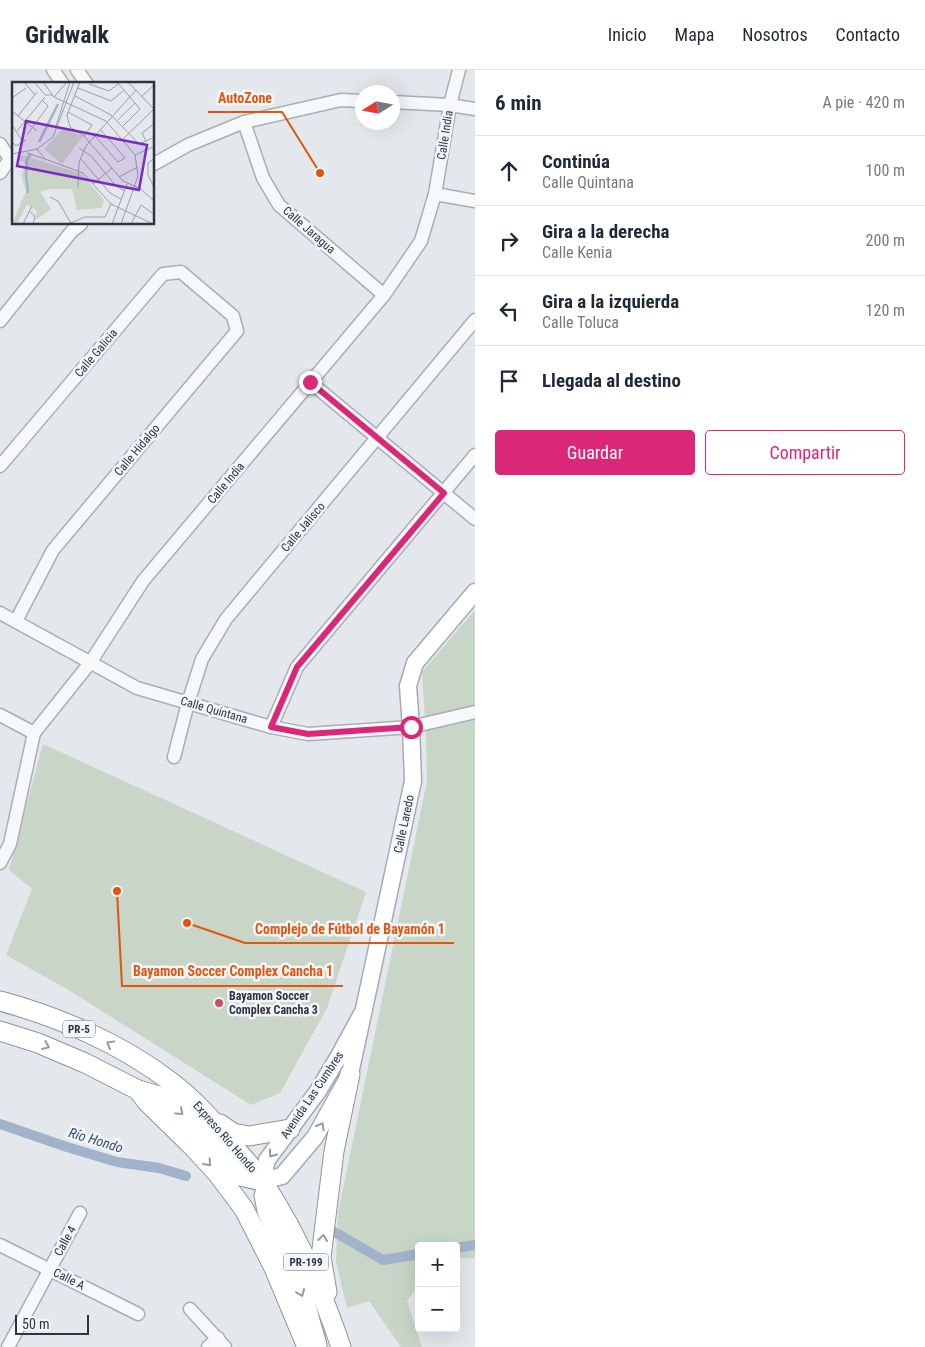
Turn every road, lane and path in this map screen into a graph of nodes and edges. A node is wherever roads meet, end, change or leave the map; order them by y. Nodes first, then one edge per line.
1 (53, 70) edge
2 (77, 70) edge
3 (459, 70) edge
4 (62, 82) edge
5 (86, 82) edge
6 (355, 101) edge
7 (400, 102) edge
8 (450, 105) junction
9 (475, 109) edge
10 (244, 122) junction
11 (0, 144) edge
12 (155, 163) edge
13 (0, 173) edge
14 (435, 194) junction
15 (475, 201) edge
16 (79, 225) edge
17 (202, 289) joint
18 (384, 295) junction
19 (475, 320) edge
20 (0, 321) edge
21 (310, 382) junction
22 (378, 438) junction
23 (475, 455) edge
24 (0, 466) edge
25 (444, 493) junction
26 (475, 520) edge
27 (475, 592) edge
28 (0, 613) edge
29 (16, 621) junction
30 (90, 663) junction
31 (188, 704) junction
32 (475, 712) edge
33 (0, 715) edge
34 (271, 727) junction
35 (411, 727) junction
36 (34, 733) junction
37 (174, 758) dead end
38 (0, 863) edge
39 (0, 1001) edge
40 (364, 1010) junction
41 (0, 1031) edge
42 (350, 1074) junction
43 (138, 1090) junction
44 (212, 1118) junction
45 (290, 1129) junction
46 (262, 1181) junction
47 (244, 1209) joint
48 (80, 1214) dead end
49 (0, 1245) edge
50 (49, 1270) junction
51 (190, 1309) dead end
52 (138, 1314) dead end
53 (332, 1320) junction
54 (222, 1343) edge
55 (8, 1347) edge
56 (208, 1347) edge
57 (306, 1347) edge
58 (317, 1347) edge
59 (341, 1347) edge

1 - 4 street
2 - 5 street
3 - 8 street, Calle India
6 - 10 street
7 - 8 street
8 - 9 street
8 - 14 street, Calle India
10 - 12 street
10 - 18 street, Calle Jaragua
11 - 13 street
14 - 15 street
14 - 18 street, Calle India
16 - 20 street
17 - 24 street, Calle Galicia
17 - 29 street, Calle Hidalgo
18 - 21 street, Calle India
19 - 22 street, Calle Jalisco
21 - 22 street
21 - 30 street, Calle India
22 - 25 street
22 - 31 street, Calle Jalisco
23 - 25 street
25 - 26 street
25 - 34 street
27 - 35 main road, Calle Laredo
28 - 29 street, Calle Quintana
29 - 30 street, Calle Quintana
30 - 31 street, Calle Quintana
30 - 36 street, Calle India
31 - 34 street, Calle Quintana
31 - 37 street, Calle Jalisco
32 - 35 street, Calle Quintana
33 - 36 street
34 - 35 street, Calle Quintana
35 - 40 main road, Calle Laredo
36 - 38 street, Calle India
44 -> 39 highway, Expreso Río Hondo / PR-5
40 - 42 main road, Calle Laredo
40 - 45 main road, Avenida Las Cumbres
41 -> 43 highway, PR-5
46 -> 42 main road, Avenida Las Cumbres
53 -> 42 highway
43 -> 46 highway
43 -> 47 highway, PR-5
44 - 45 highway
44 - 46 highway, Expreso Río Hondo / PR-5
45 -> 46 main road, Avenida Las Cumbres
46 - 53 highway, PR-199
46 -> 58 highway
47 - 57 highway, PR-199
48 - 50 street, Calle 4
49 - 50 street, Calle A
50 - 52 street, Calle A
50 - 55 street, Calle 4
51 - 54 street
53 - 59 highway, PR-199
54 - 56 street

